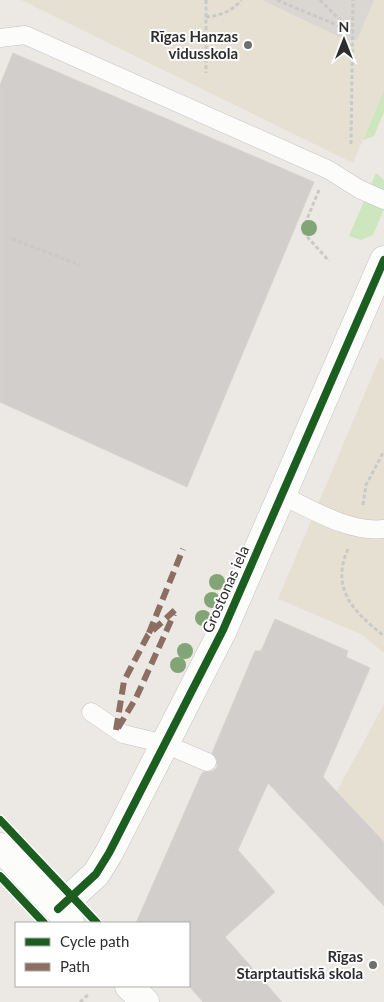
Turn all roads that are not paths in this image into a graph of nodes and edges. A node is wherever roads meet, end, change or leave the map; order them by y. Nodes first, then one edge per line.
1 (0, 38) edge
2 (384, 200) edge
3 (382, 269) edge
4 (283, 496) junction
5 (384, 529) edge
6 (91, 712) dead end
7 (165, 744) junction
8 (207, 762) dead end
9 (0, 848) edge
10 (64, 916) edge
11 (130, 987) edge
12 (144, 1002) edge

1 - 2 lane
3 - 4 street, Grostonas iela
4 - 5 lane
4 - 7 street, Grostonas iela
6 - 7 lane
7 - 8 lane
7 - 10 street, Grostonas iela
9 - 10 street
11 - 12 street

